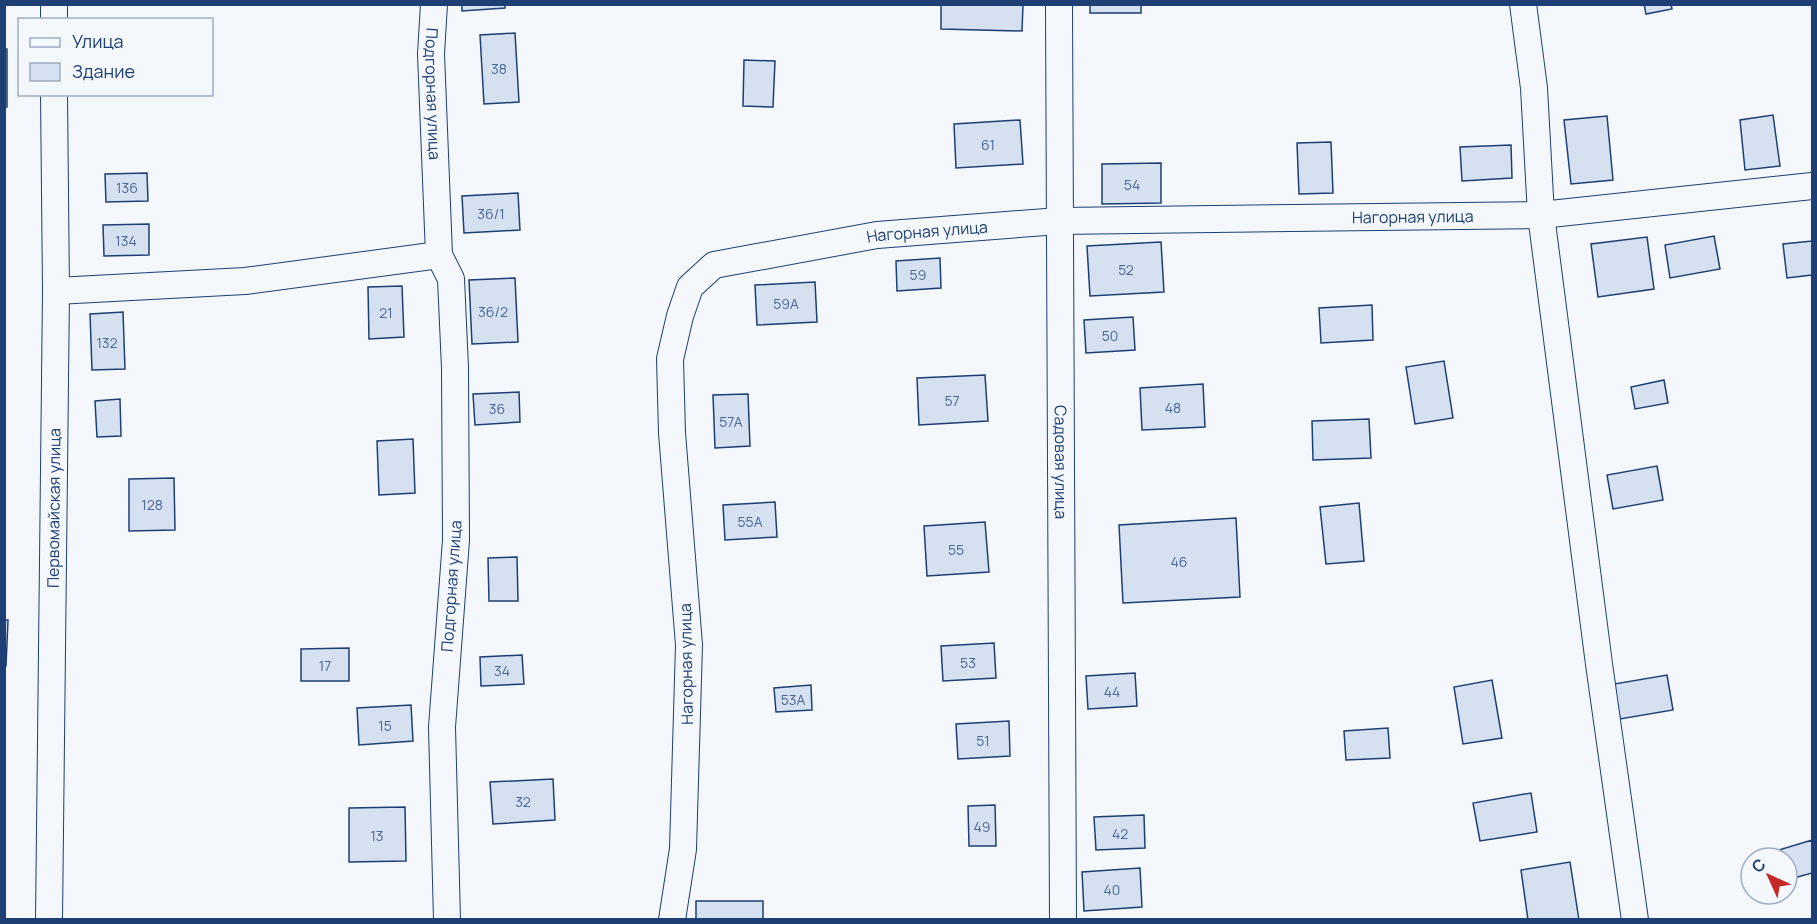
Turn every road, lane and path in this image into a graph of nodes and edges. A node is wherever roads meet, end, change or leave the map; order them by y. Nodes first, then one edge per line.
1 (434, 4) edge
2 (1059, 4) edge
3 (1523, 4) edge
4 (54, 96) edge
5 (1812, 186) edge
6 (1541, 215) junction
7 (1059, 221) junction
8 (440, 255) junction
9 (56, 291) junction
10 (49, 920) edge
11 (447, 920) edge
12 (672, 920) edge
13 (1063, 920) edge
14 (1635, 920) edge

1 - 8 street, Подгорная улица
2 - 7 street, Садовая улица
3 - 6 street
4 - 9 street, Первомайская улица
5 - 6 street, Нагорная улица
6 - 7 street, Нагорная улица
6 - 14 street
7 - 12 street, Нагорная улица
7 - 13 street, Садовая улица
8 - 9 street
8 - 11 street, Подгорная улица
9 - 10 street, Первомайская улица

